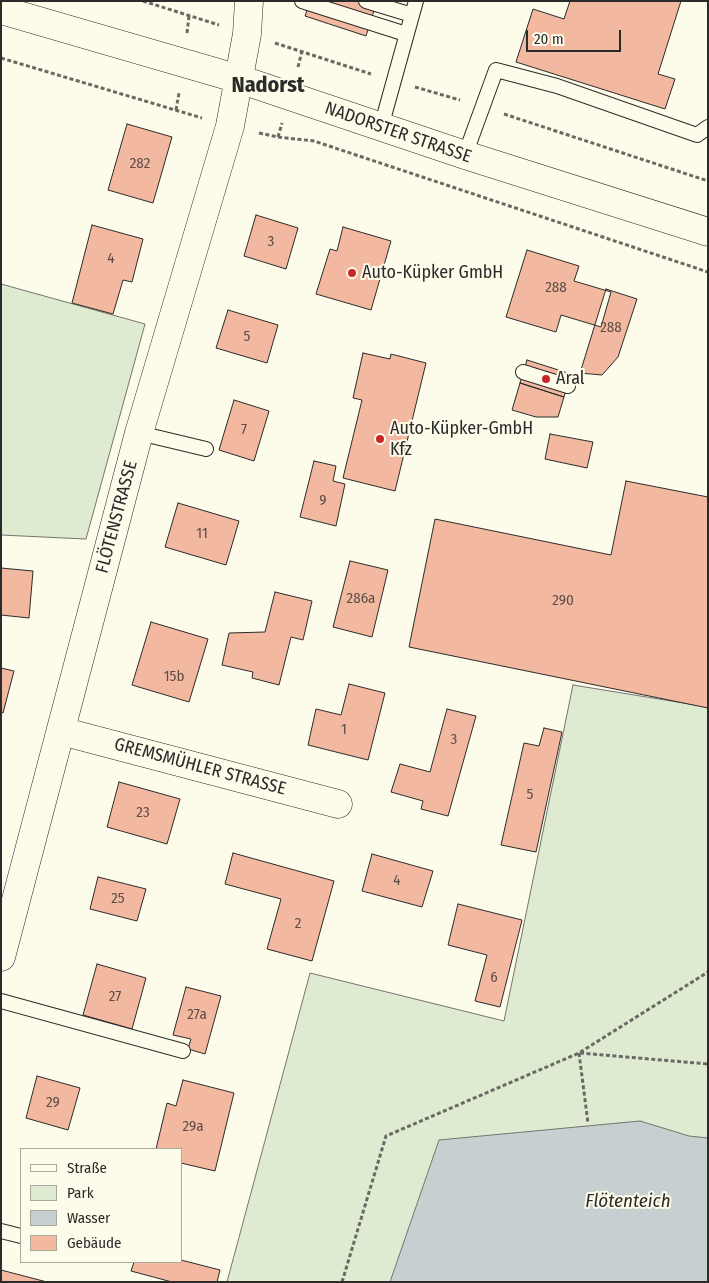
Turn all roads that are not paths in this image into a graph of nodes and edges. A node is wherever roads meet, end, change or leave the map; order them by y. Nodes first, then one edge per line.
1 (249, 1) edge
2 (302, 1) edge
3 (366, 1) edge
4 (416, 1) edge
5 (1, 10) edge
6 (412, 15) junction
7 (406, 34) junction
8 (239, 79) junction
9 (381, 127) junction
10 (708, 127) edge
11 (465, 156) junction
12 (708, 232) edge
13 (523, 372) dead end
14 (568, 386) dead end
15 (139, 434) junction
16 (206, 449) dead end
17 (61, 731) junction
18 (338, 804) dead end
19 (1, 956) edge
20 (1, 1001) edge
21 (184, 1051) dead end
22 (1, 1231) edge
23 (20, 1236) edge

1 - 8 street, FLÖTENSTRASSE
2 - 7 lane
3 - 6 lane
4 - 6 lane
5 - 8 street, NADORSTER STRASSE
6 - 7 lane
7 - 9 lane
8 - 9 street, NADORSTER STRASSE
8 - 15 street, FLÖTENSTRASSE
9 - 11 street, NADORSTER STRASSE
10 - 11 lane
11 - 12 street, NADORSTER STRASSE
13 - 14 lane
15 - 16 lane
15 - 17 street, FLÖTENSTRASSE
17 - 18 street, GREMSMÜHLER STRASSE
17 - 19 street, FLÖTENSTRASSE
20 - 21 lane
22 - 23 lane

